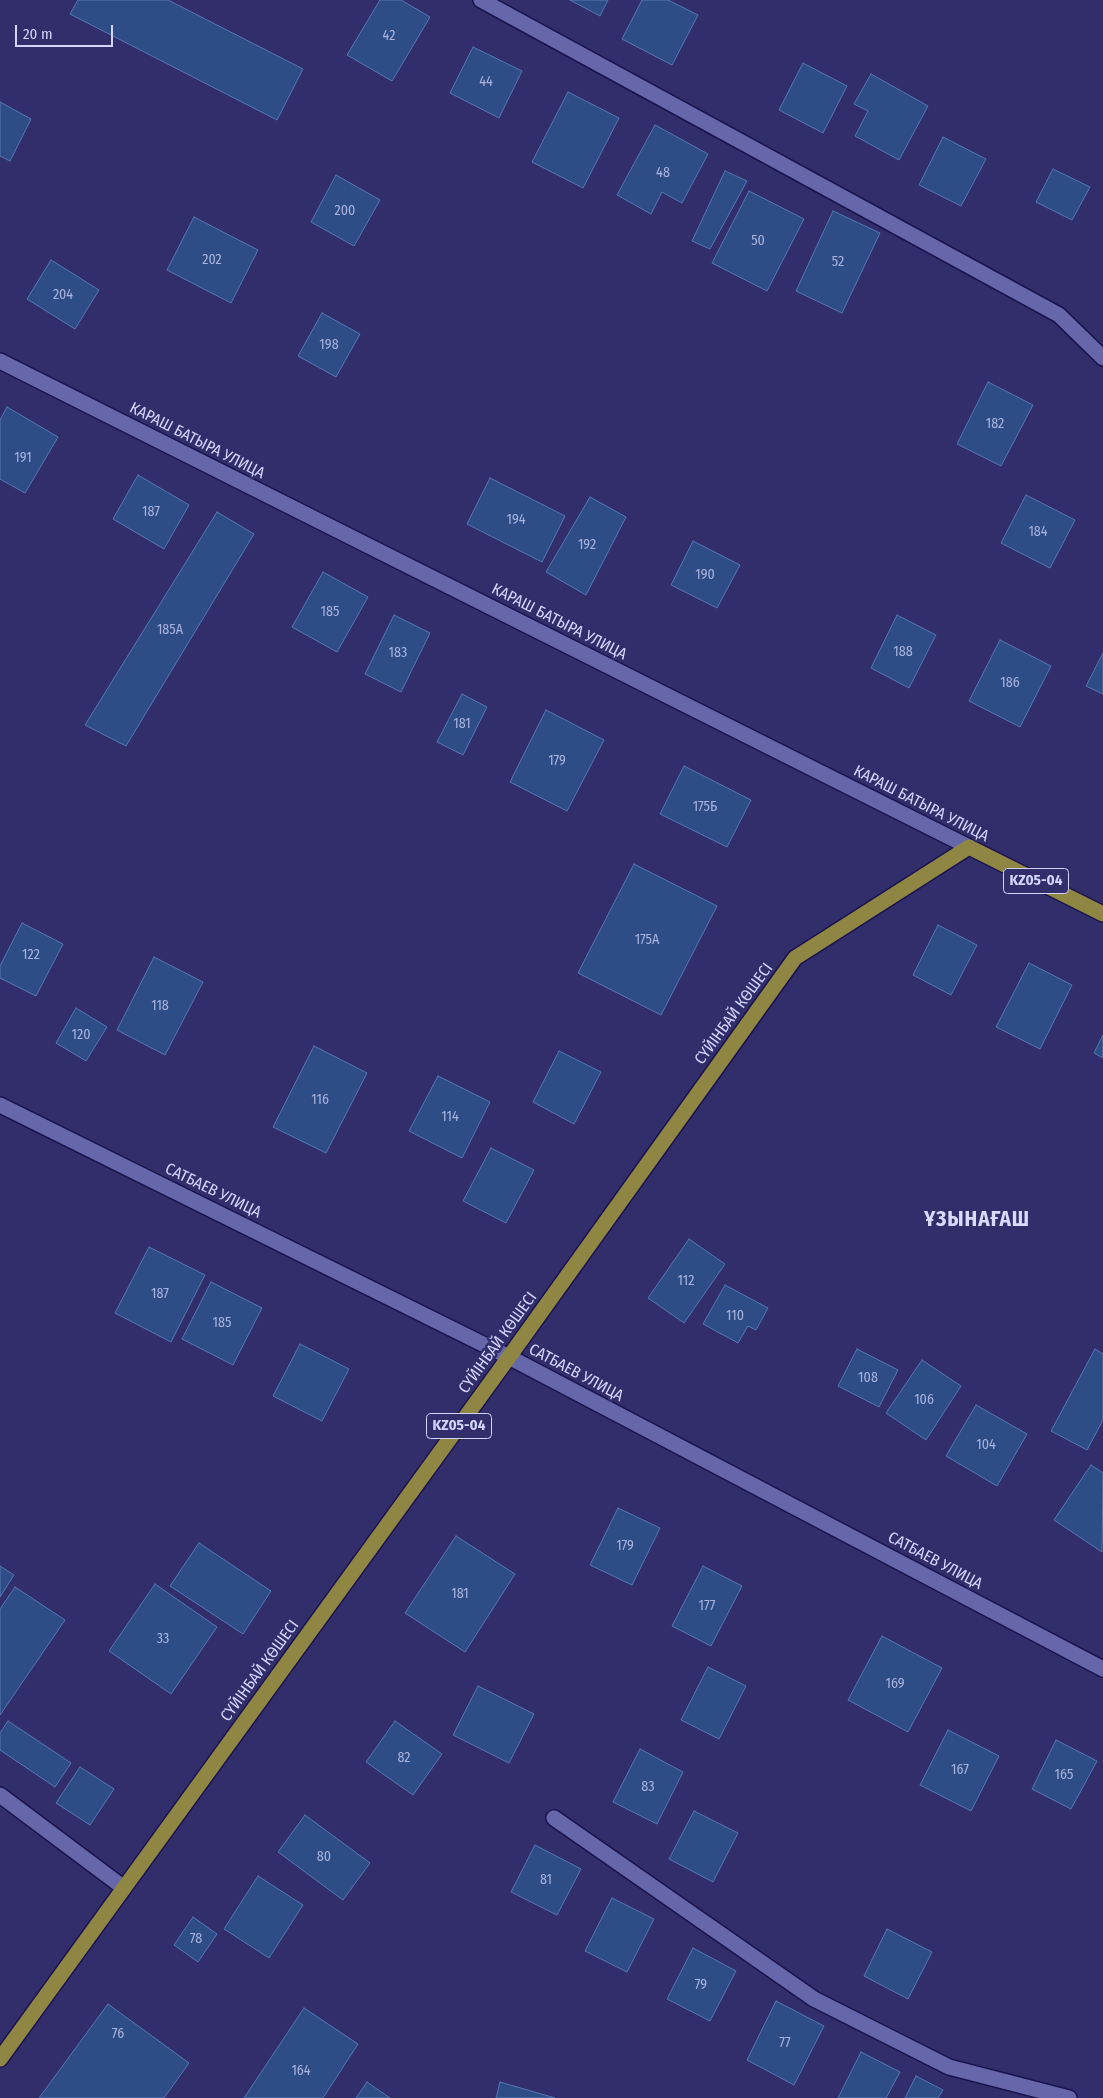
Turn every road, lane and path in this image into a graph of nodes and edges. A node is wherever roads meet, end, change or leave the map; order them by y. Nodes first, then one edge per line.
1 (481, 0) edge
2 (1103, 358) edge
3 (0, 361) edge
4 (968, 847) junction
5 (1103, 914) edge
6 (0, 1105) edge
7 (509, 1357) junction
8 (1103, 1670) edge
9 (0, 1795) edge
10 (554, 1818) dead end
11 (124, 1888) junction
12 (0, 2059) edge
13 (1069, 2098) edge

1 - 2 street
3 - 4 street, КАРАШ БАТЫРА УЛИЦА
4 - 5 main road, КАРАШ БАТЫРА УЛИЦА / KZ05-04
4 - 7 main road, СҮЙІНБАЙ КӨШЕСІ / KZ05-04
6 - 7 street, САТБАЕВ УЛИЦА
7 - 8 street, САТБАЕВ УЛИЦА
7 - 11 main road, СҮЙІНБАЙ КӨШЕСІ / KZ05-04
9 - 11 street
10 - 13 street
11 - 12 main road, СҮЙІНБАЙ КӨШЕСІ / KZ05-04

